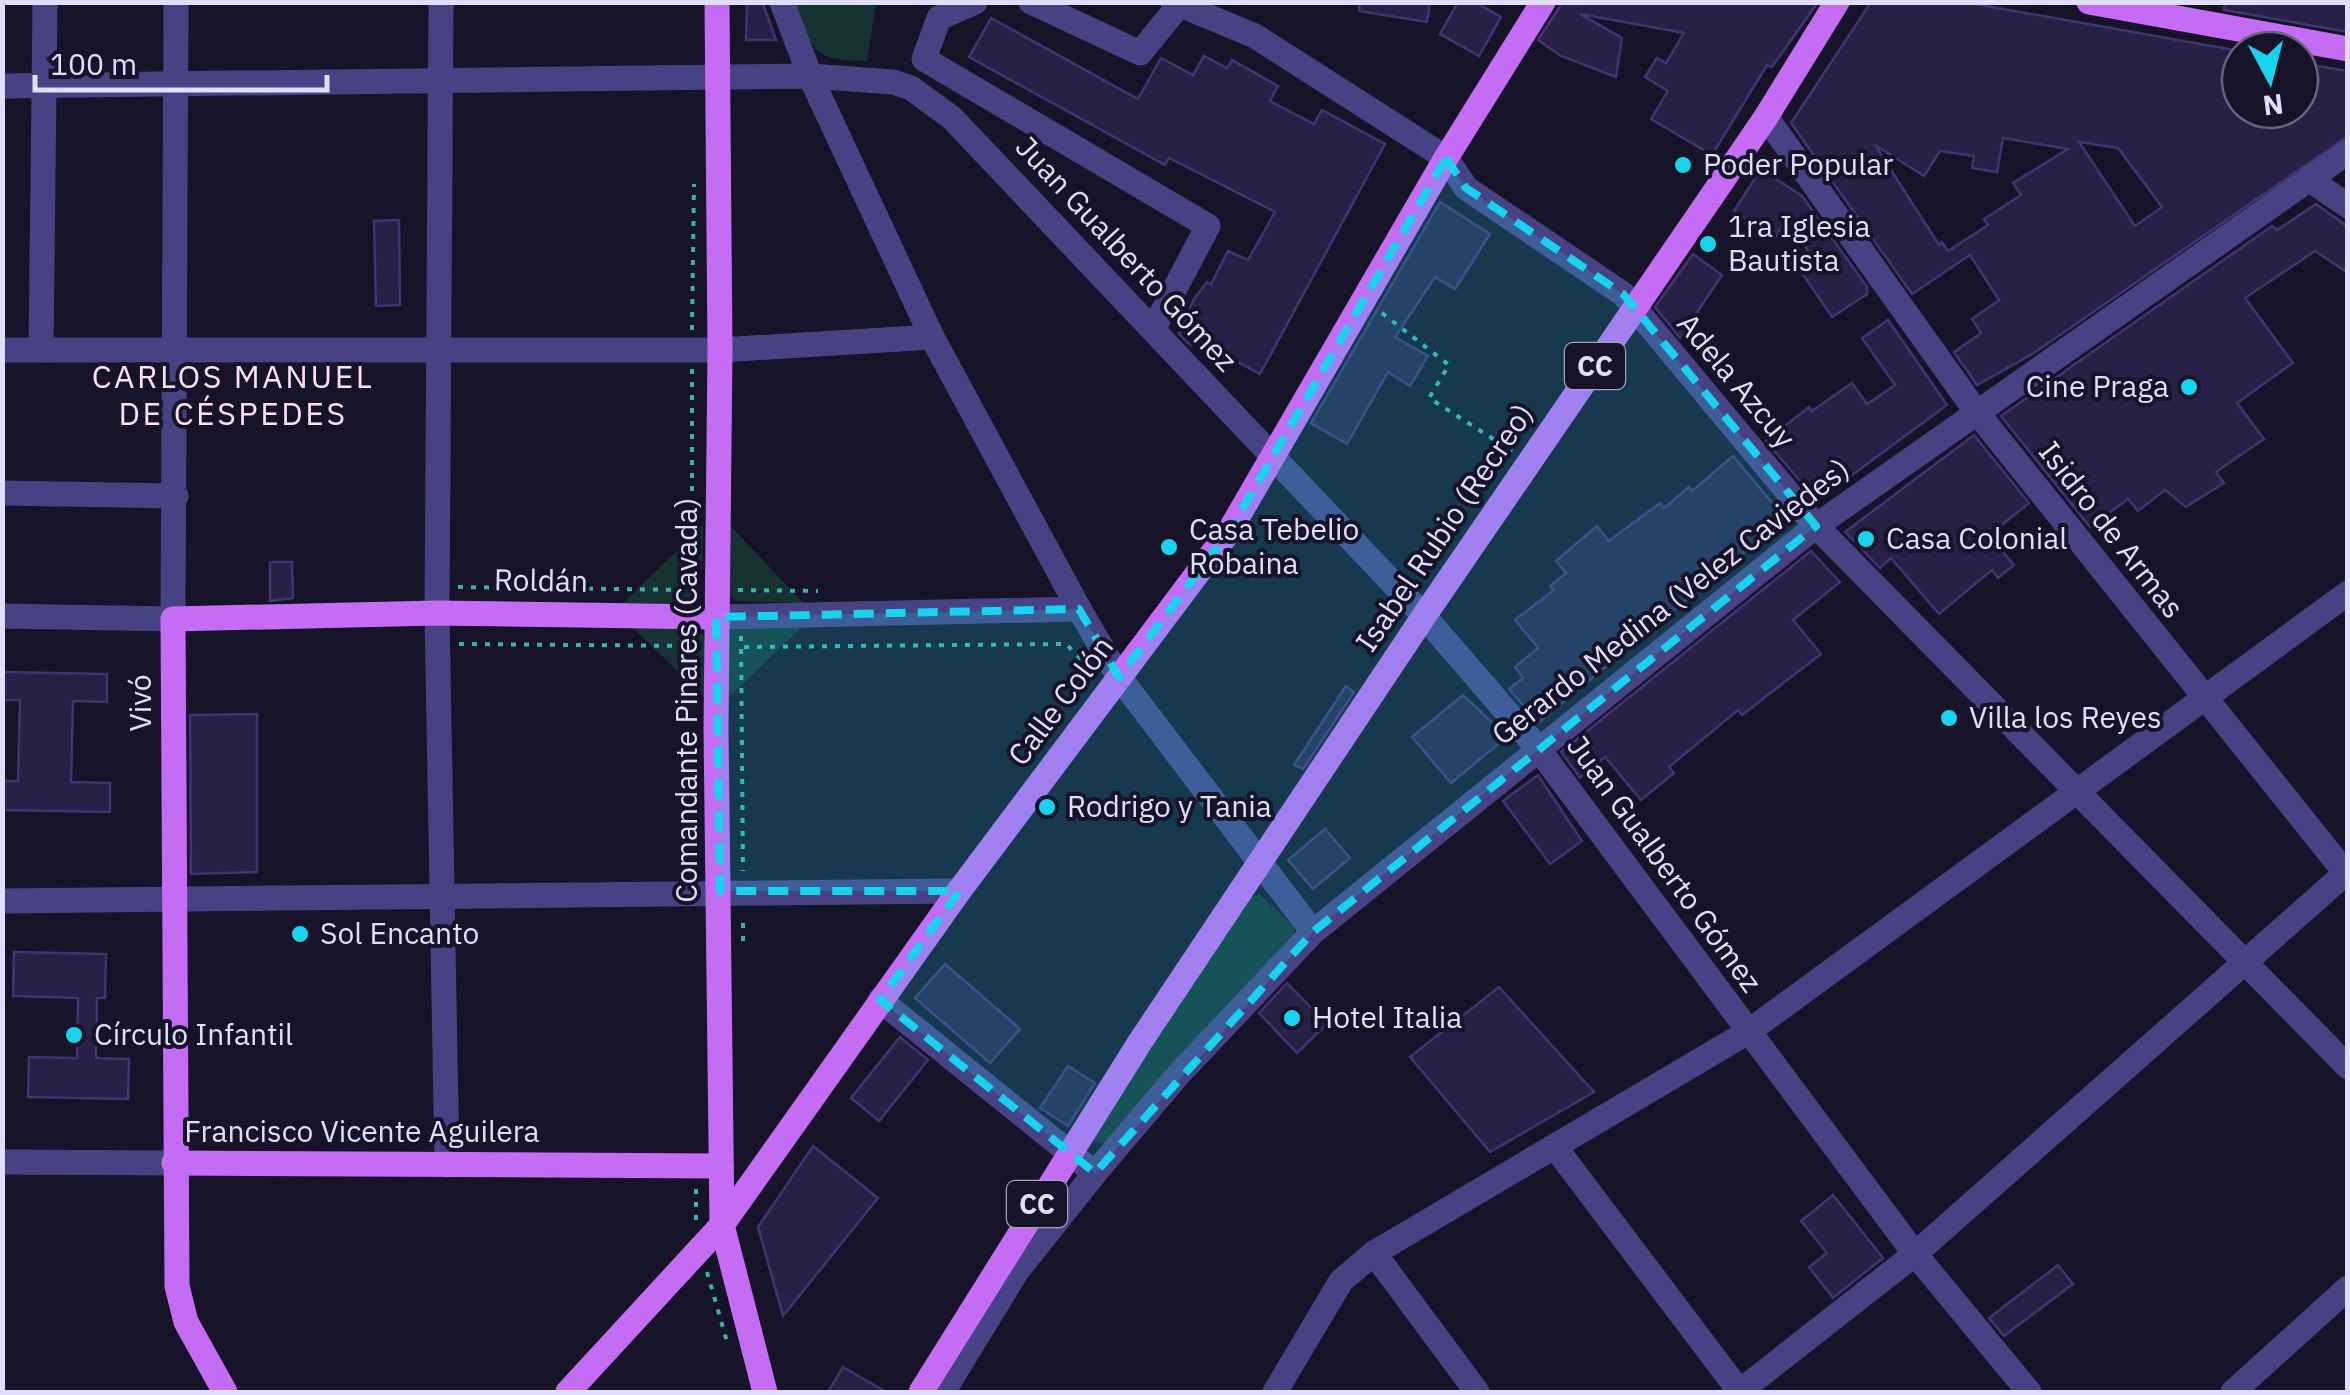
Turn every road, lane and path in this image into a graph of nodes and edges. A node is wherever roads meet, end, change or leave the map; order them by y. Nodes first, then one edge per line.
1 (45, 2) edge
2 (176, 2) edge
3 (441, 2) edge
4 (717, 2) edge
5 (782, 2) edge
6 (975, 2) edge
7 (1031, 2) edge
8 (1543, 2) edge
9 (1838, 2) edge
10 (2089, 2) edge
11 (1177, 3) edge
12 (2348, 49) edge
13 (924, 60) junction
14 (810, 76) junction
15 (878, 78) junction
16 (716, 80) junction
17 (177, 84) junction
18 (442, 84) junction
19 (2, 86) edge
20 (43, 86) junction
21 (1766, 117) junction
22 (2348, 152) edge
23 (1446, 158) junction
24 (2310, 180) junction
25 (2348, 206) edge
26 (1366, 300) junction
27 (1634, 310) junction
28 (1154, 328) junction
29 (932, 337) junction
30 (2, 350) edge
31 (41, 350) junction
32 (442, 350) junction
33 (720, 350) junction
34 (177, 352) junction
35 (1975, 410) junction
36 (1273, 460) junction
37 (1528, 462) junction
38 (2, 493) edge
39 (176, 496) junction
40 (1816, 526) junction
41 (717, 590) junction
42 (819, 591) dead end
43 (2348, 593) edge
44 (438, 600) junction
45 (1078, 609) junction
46 (2, 616) edge
47 (1424, 616) junction
48 (716, 617) junction
49 (173, 619) junction
50 (438, 644) junction
51 (716, 647) junction
52 (1115, 683) junction
53 (2202, 699) junction
54 (1537, 747) junction
55 (2074, 794) junction
56 (1258, 864) junction
57 (2347, 873) edge
58 (960, 891) junction
59 (720, 892) junction
60 (439, 896) junction
61 (2, 902) edge
62 (174, 902) junction
63 (1313, 932) junction
64 (2245, 961) junction
65 (880, 1000) junction
66 (1748, 1032) junction
67 (2348, 1067) edge
68 (1555, 1147) junction
69 (1070, 1154) junction
70 (2, 1162) edge
71 (174, 1163) junction
72 (448, 1165) junction
73 (721, 1166) junction
74 (1096, 1173) junction
75 (722, 1225) junction
76 (1374, 1253) junction
77 (1915, 1254) junction
78 (2348, 1288) edge
79 (941, 1387) edge
80 (225, 1392) edge
81 (568, 1392) edge
82 (765, 1392) edge
83 (1275, 1392) edge
84 (1477, 1392) edge
85 (1740, 1392) edge
86 (2029, 1392) edge
87 (2233, 1392) edge

1 - 20 street
2 - 17 street, Vivó
3 - 18 street
4 - 16 main road, Comandante Pinares (Cavada)
5 - 14 street
6 - 13 street
7 - 11 street
8 - 23 main road, Calle Colón
9 - 21 main road, Isabel Rubio (Recreo) / CC
10 - 12 main road
11 - 23 street, Adela Azcuy
13 - 15 street
13 - 28 street
14 - 15 street, Juan Gualberto Gómez
14 - 16 street
14 - 29 street
15 - 28 street, Juan Gualberto Gómez
16 - 18 street
16 - 33 main road, Comandante Pinares (Cavada)
17 - 18 street
17 - 20 street
17 - 34 street, Vivó
18 - 32 street
19 - 20 street
20 - 31 street
21 - 27 main road, Isabel Rubio (Recreo) / CC
21 - 35 street, Isidro de Armas
22 - 24 street, Gerardo Medina (Velez Caviedes)
23 - 26 main road, Calle Colón
23 - 27 street, Adela Azcuy
24 - 25 street
24 - 35 street, Gerardo Medina (Velez Caviedes)
26 - 36 main road, Calle Colón
26 - 37 path
27 - 37 main road, Isabel Rubio (Recreo) / CC
27 - 40 street, Adela Azcuy
28 - 36 street, Juan Gualberto Gómez
29 - 33 street
29 - 45 street
30 - 31 street
31 - 34 street
32 - 33 street
32 - 34 street
32 - 44 street
33 - 41 main road, Comandante Pinares (Cavada)
34 - 39 street, Vivó
35 - 40 street, Gerardo Medina (Velez Caviedes)
35 - 53 street, Isidro de Armas
36 - 47 street, Juan Gualberto Gómez
36 - 52 main road, Calle Colón
37 - 47 main road, Isabel Rubio (Recreo) / CC
38 - 39 street
39 - 49 street, Vivó
40 - 54 street, Gerardo Medina (Velez Caviedes)
40 - 55 street, Adela Azcuy
41 - 42 path
41 - 44 path
41 - 48 main road, Comandante Pinares (Cavada)
43 - 53 street
44 - 48 main road, Roldán
44 - 49 main road, Roldán
44 - 50 street
45 - 48 street, Roldán
45 - 52 street
46 - 49 street, Roldán
47 - 54 street, Juan Gualberto Gómez
47 - 56 main road, Isabel Rubio (Recreo) / CC
48 - 51 main road, Comandante Pinares (Cavada)
49 - 62 main road, Vivó
50 - 51 path
50 - 60 street
51 - 52 path
51 - 59 main road, Comandante Pinares (Cavada)
52 - 56 street
52 - 58 main road, Calle Colón
53 - 55 street
53 - 57 street, Isidro de Armas
54 - 63 street, Gerardo Medina (Velez Caviedes)
54 - 66 street, Juan Gualberto Gómez
55 - 64 street, Adela Azcuy
55 - 66 street
56 - 63 street
56 - 69 main road, Isabel Rubio (Recreo) / CC
57 - 64 street
58 - 59 street
58 - 65 main road, Calle Colón
59 - 60 street
59 - 73 main road, Comandante Pinares (Cavada)
60 - 62 street
60 - 72 street
61 - 62 street
62 - 71 main road, Vivó
63 - 74 street, Gerardo Medina (Velez Caviedes)
64 - 67 street, Adela Azcuy
64 - 77 street
65 - 69 street
65 - 75 main road, Calle Colón
66 - 68 street
66 - 77 street, Juan Gualberto Gómez
68 - 76 street
68 - 85 street
69 - 74 street
69 - 79 main road, CC
70 - 71 street, Francisco Vicente Aguilera
71 - 72 main road, Francisco Vicente Aguilera
71 - 80 main road, Vivó
72 - 73 main road, Francisco Vicente Aguilera
73 - 75 main road, Comandante Pinares (Cavada)
74 - 79 street, Gerardo Medina (Velez Caviedes)
75 - 81 main road, Calle Colón
75 - 82 main road, Comandante Pinares (Cavada)
76 - 83 street
76 - 84 street
77 - 85 street
77 - 86 street, Juan Gualberto Gómez
78 - 87 street

